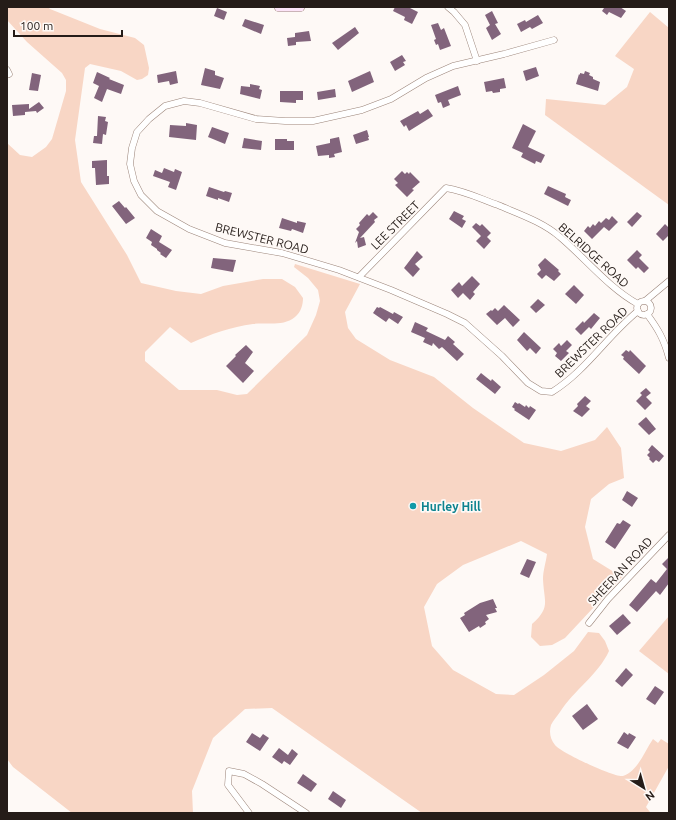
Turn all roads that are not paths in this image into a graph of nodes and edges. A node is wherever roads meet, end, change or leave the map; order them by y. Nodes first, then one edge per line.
1 (279, 7) edge
2 (300, 7) edge
3 (448, 7) edge
4 (554, 40) dead end
5 (477, 61) junction
6 (446, 188) joint
7 (358, 277) junction
8 (669, 281) edge
9 (645, 300) junction
10 (638, 304) junction
11 (638, 311) junction
12 (648, 314) junction
13 (669, 358) edge
14 (669, 534) edge
15 (589, 623) dead end
16 (249, 813) edge
17 (306, 813) edge

1 - 2 street
3 - 5 street
4 - 5 street, BREWSTER ROAD
5 - 7 street, BREWSTER ROAD
6 - 7 street, LEE STREET
6 - 10 street, BELRIDGE ROAD
7 - 11 street, BREWSTER ROAD
8 - 9 street
9 - 10 street
9 - 12 street
10 - 11 street
11 - 12 street
12 - 13 street
14 - 15 street, SHEERAN ROAD
16 - 17 street

